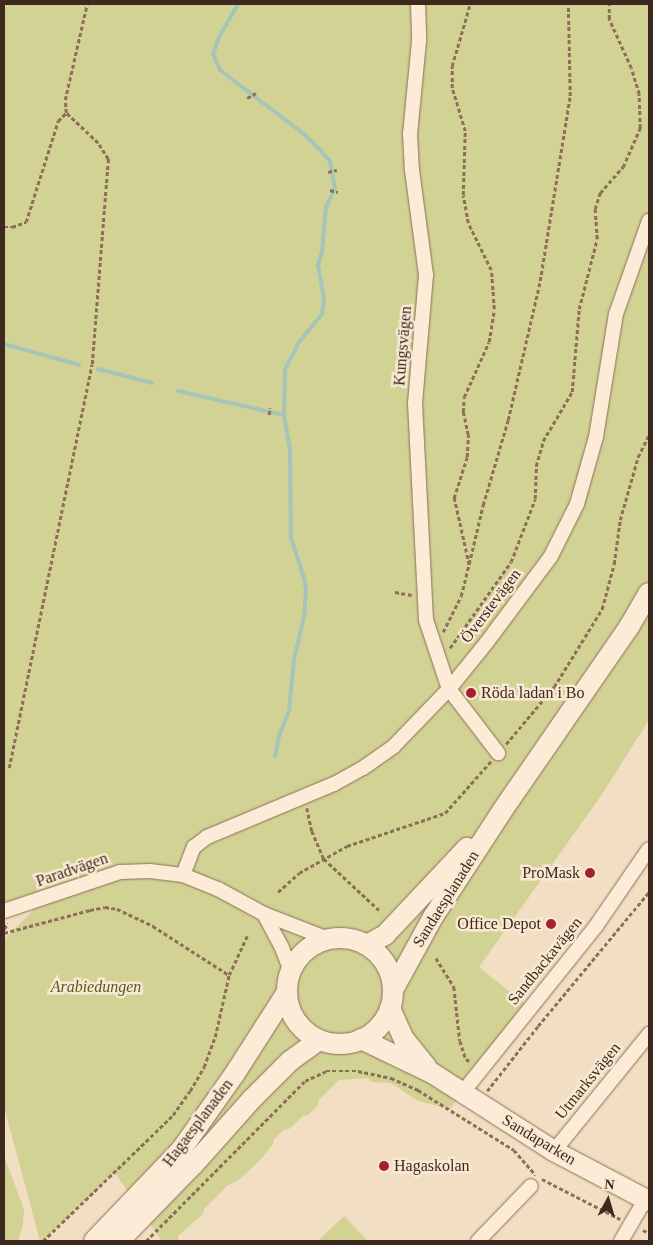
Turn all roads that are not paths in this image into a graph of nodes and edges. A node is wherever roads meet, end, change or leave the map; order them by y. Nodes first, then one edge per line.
1 (418, 4) edge
2 (649, 221) edge
3 (649, 593) edge
4 (449, 689) junction
5 (498, 753) road end
6 (502, 810) junction
7 (649, 849) edge
8 (183, 875) junction
9 (4, 911) edge
10 (264, 914) junction
11 (328, 939) junction
12 (367, 945) junction
13 (291, 971) junction
14 (287, 992) junction
15 (392, 999) junction
16 (649, 1034) edge
17 (361, 1039) junction
18 (319, 1040) junction
19 (432, 1073) junction
20 (471, 1098) junction
21 (554, 1151) junction
22 (531, 1186) dead end
23 (647, 1200) edge
24 (94, 1241) edge
25 (119, 1241) edge
26 (478, 1241) edge
27 (621, 1241) edge

1 - 4 street, Kungsvägen
2 - 4 street, Överstevägen
3 - 6 main road, Sandaesplanaden
4 - 5 street
4 - 8 street, Överstevägen
6 - 12 main road, Sandaesplanaden
6 - 15 main road, Sandaesplanaden
7 - 20 street, Sandbackavägen
8 - 9 street, Paradvägen
8 - 10 street, Paradvägen
10 - 11 street, Paradvägen
10 - 13 street
11 - 12 main road
11 - 13 main road
12 - 15 main road
13 - 14 main road
14 - 18 main road
14 - 24 main road, Hagaesplanaden
15 - 17 main road
15 - 19 main road, Sandaparken
16 - 21 street, Utmarksvägen
17 - 18 main road
17 - 19 main road, Sandaparken
18 - 25 main road, Hagaesplanaden
19 - 20 main road, Sandaparken
20 - 21 main road, Sandaparken
21 - 23 main road, Sandaparken
22 - 26 street
23 - 27 street

